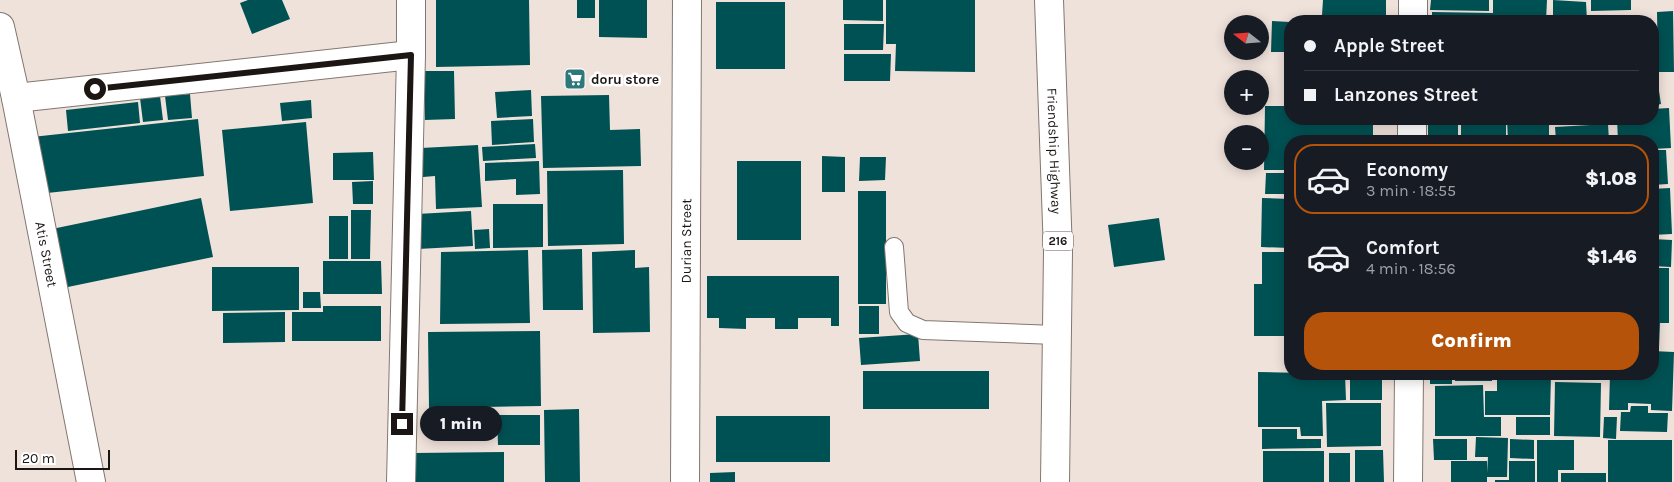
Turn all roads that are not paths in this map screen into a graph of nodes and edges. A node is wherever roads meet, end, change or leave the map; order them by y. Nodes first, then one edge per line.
1 (411, 0) edge
2 (687, 0) edge
3 (1050, 0) edge
4 (1413, 0) edge
5 (1413, 15) edge
6 (0, 27) edge
7 (411, 55) junction
8 (16, 98) junction
9 (894, 248) dead end
10 (1056, 335) junction
11 (1409, 380) edge
12 (92, 482) edge
13 (400, 482) edge
14 (685, 482) edge
15 (1055, 482) edge
16 (1408, 482) edge

1 - 7 street
2 - 14 street, Durian Street
3 - 10 street, Friendship Highway / 216
4 - 5 street
6 - 8 street, Atis Street
7 - 8 street
7 - 13 street
8 - 12 street, Atis Street
9 - 10 lane
10 - 15 street, Friendship Highway / 216
11 - 16 street

